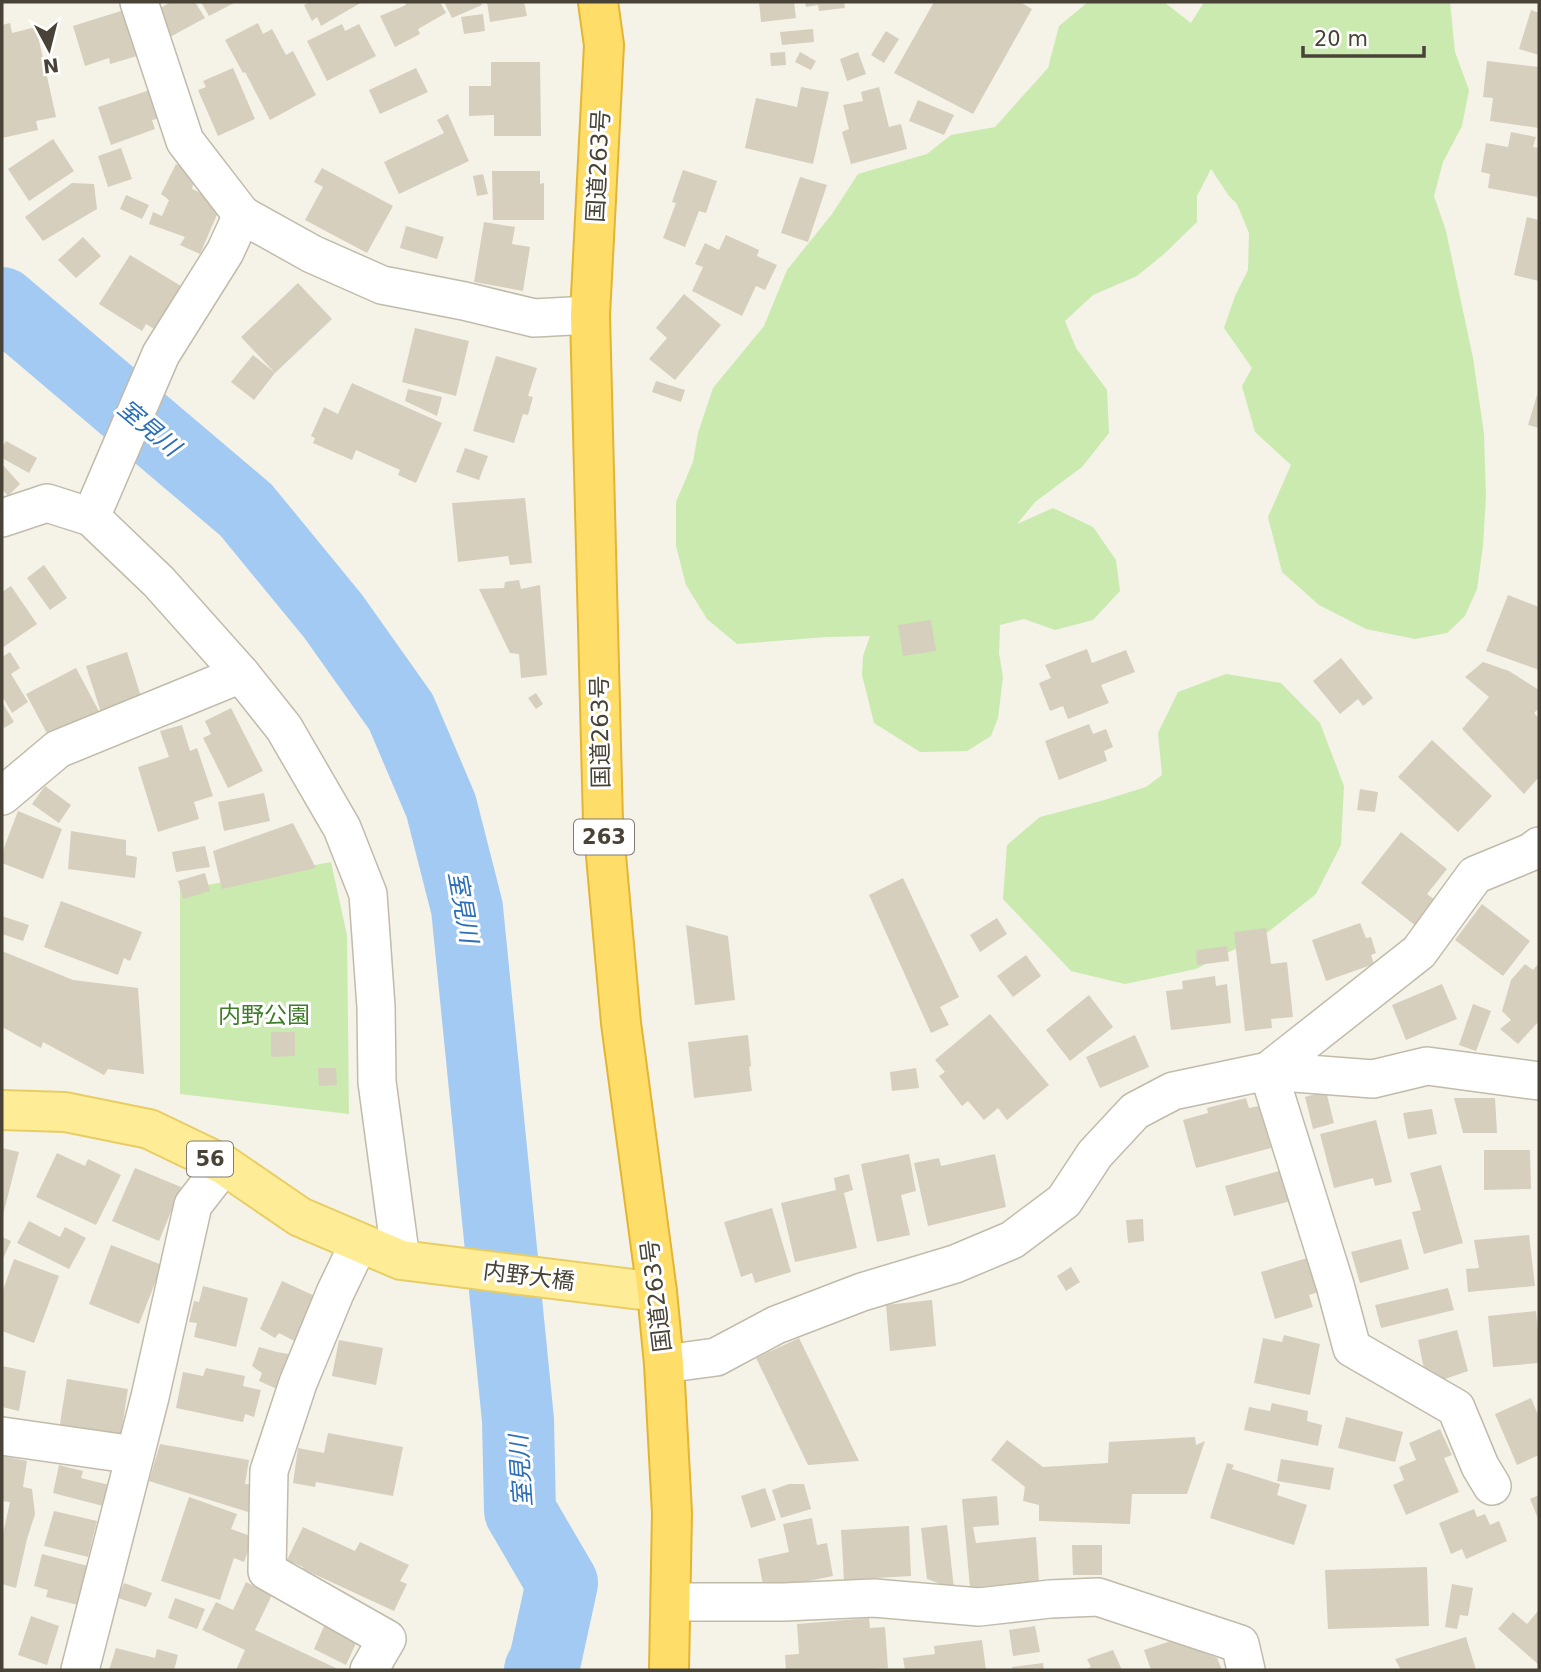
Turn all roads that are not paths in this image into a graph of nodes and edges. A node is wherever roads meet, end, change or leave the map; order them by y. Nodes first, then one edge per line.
1 (139, 2) edge
2 (598, 2) edge
3 (242, 215) junction
4 (590, 315) junction
5 (91, 517) junction
6 (2, 519) edge
7 (241, 674) junction
8 (2, 796) edge
9 (1539, 846) edge
10 (1268, 1071) junction
11 (1539, 1081) edge
12 (2, 1110) edge
13 (224, 1166) junction
14 (359, 1243) junction
15 (401, 1260) junction
16 (657, 1292) junction
17 (664, 1364) junction
18 (2, 1436) edge
19 (135, 1455) junction
20 (1492, 1486) dead end
21 (671, 1602) junction
22 (80, 1670) edge
23 (369, 1670) edge
24 (670, 1670) edge
25 (1246, 1670) edge

1 - 3 street
2 - 4 highway, 国道263号 / 263
3 - 4 street
3 - 5 street
4 - 16 highway, 国道263号 / 263
5 - 6 street
5 - 7 street
7 - 8 street
7 - 15 street
9 - 10 street
10 - 11 street
10 - 17 street
10 - 20 street
12 - 13 main road, 56
13 - 14 main road, 56
13 - 19 street
14 - 15 main road, 56
14 - 23 street
15 - 16 main road, 内野大橋 / 56
16 - 17 highway, 国道263号 / 263
17 - 21 highway, 国道263号 / 263
18 - 19 street
19 - 22 street
21 - 24 highway, 国道263号 / 263
21 - 25 street

